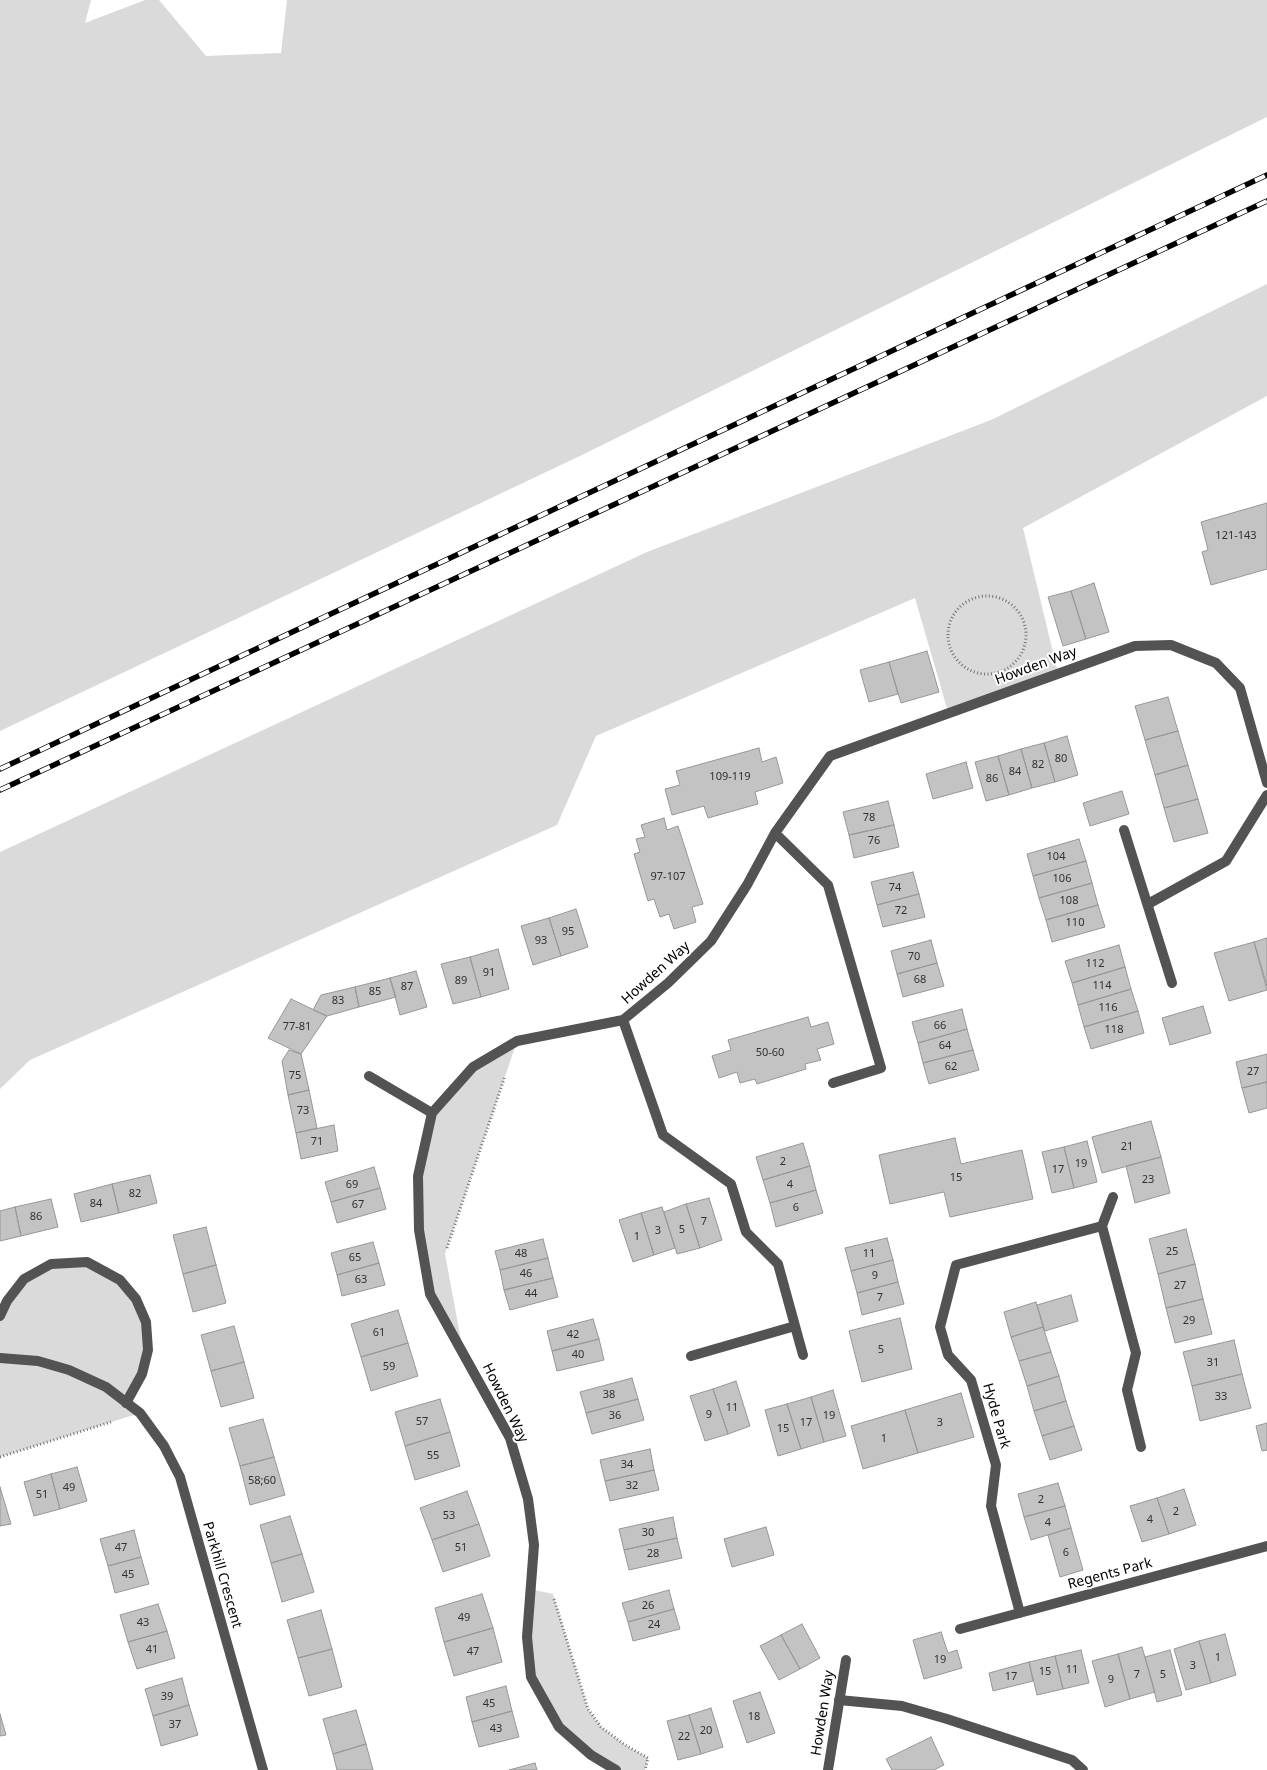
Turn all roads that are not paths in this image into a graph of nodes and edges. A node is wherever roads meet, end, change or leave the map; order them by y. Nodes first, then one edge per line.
1 (1267, 783) edge
2 (1267, 795) edge
3 (1124, 830) dead end
4 (775, 834) junction
5 (1148, 904) junction
6 (1172, 983) dead end
7 (623, 1020) junction
8 (369, 1076) dead end
9 (833, 1083) dead end
10 (432, 1113) junction
11 (1113, 1197) dead end
12 (1102, 1226) junction
13 (0, 1316) edge
14 (795, 1326) junction
15 (803, 1354) dead end
16 (690, 1356) dead end
17 (0, 1358) edge
18 (126, 1403) junction
19 (1141, 1447) dead end
20 (1267, 1546) edge
21 (1020, 1613) junction
22 (960, 1629) dead end
23 (846, 1660) dead end
24 (839, 1700) junction
25 (263, 1770) edge
26 (616, 1770) edge
27 (828, 1770) edge
28 (1083, 1770) edge

1 - 4 street, Howden Way
2 - 5 street
3 - 5 street
4 - 7 street, Howden Way
4 - 9 street
5 - 6 street
7 - 10 street, Howden Way
7 - 14 street
8 - 10 street
10 - 26 street, Howden Way
11 - 12 street
12 - 19 street
12 - 21 street, Hyde Park
13 - 18 street
14 - 15 street
14 - 16 street
17 - 18 street, Parkhill Crescent
18 - 25 street, Parkhill Crescent
20 - 21 street, Regents Park
21 - 22 street, Regents Park
23 - 24 street, Howden Way
24 - 27 street, Howden Way
24 - 28 street

